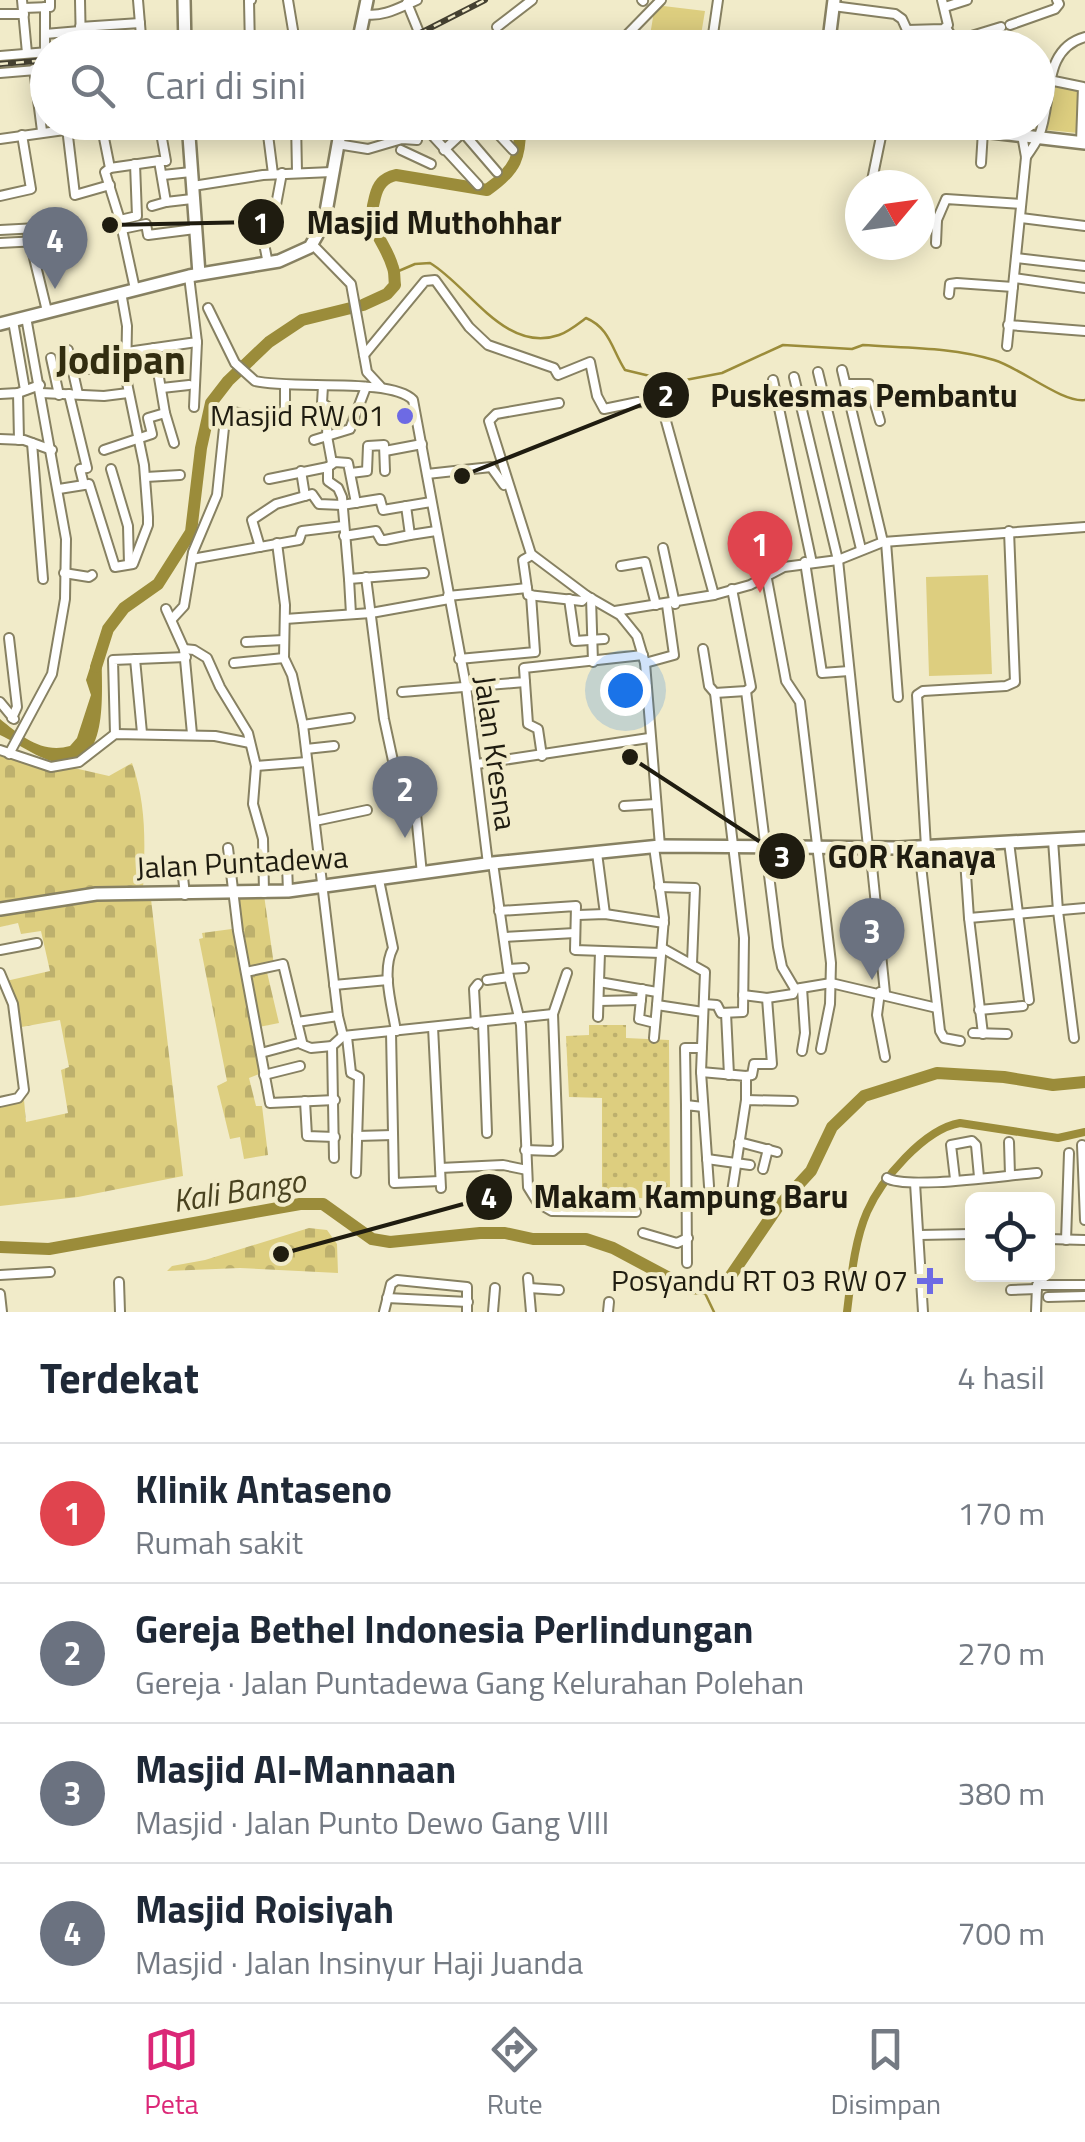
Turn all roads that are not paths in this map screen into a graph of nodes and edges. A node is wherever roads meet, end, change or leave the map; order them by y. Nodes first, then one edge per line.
1 (80, 0) edge
2 (138, 0) edge
3 (184, 0) edge
4 (251, 0) edge
5 (288, 0) edge
6 (367, 0) edge
7 (417, 0) edge
8 (532, 0) edge
9 (660, 0) edge
10 (718, 0) edge
11 (966, 0) edge
12 (1056, 0) edge
13 (833, 3) edge
14 (47, 4) edge
15 (407, 4) junction
16 (943, 4) edge
17 (23, 7) edge
18 (0, 14) edge
19 (364, 14) junction
20 (140, 24) junction
21 (497, 27) dead end
22 (946, 28) joint
23 (80, 29) junction
24 (45, 30) edge
25 (73, 30) edge
26 (140, 30) edge
27 (185, 30) edge
28 (249, 30) edge
29 (293, 30) edge
30 (361, 30) edge
31 (419, 30) edge
32 (632, 30) edge
33 (713, 30) edge
34 (830, 30) edge
35 (992, 30) edge
36 (1085, 37) edge
37 (28, 53) joint
38 (0, 56) edge
39 (1055, 67) edge
40 (30, 70) edge
41 (0, 73) edge
42 (1055, 81) edge
43 (30, 133) edge
44 (22, 134) junction
45 (1055, 138) edge
46 (0, 139) edge
47 (68, 140) edge
48 (107, 140) edge
49 (162, 140) edge
50 (189, 140) edge
51 (270, 140) edge
52 (296, 140) edge
53 (339, 140) edge
54 (402, 140) edge
55 (406, 140) edge
56 (435, 140) edge
57 (455, 140) edge
58 (469, 140) edge
59 (504, 140) edge
60 (881, 140) edge
61 (982, 140) edge
62 (1023, 140) edge
63 (1037, 140) edge
64 (1083, 142) edge
65 (338, 144) junction
66 (401, 150) junction
67 (444, 150) junction
68 (514, 150) dead end
69 (1026, 157) junction
70 (159, 161) junction
71 (396, 161) dead end
72 (981, 163) dead end
73 (136, 164) junction
74 (431, 164) dead end
75 (110, 168) junction
76 (875, 170) edge
77 (191, 172) junction
78 (297, 172) junction
79 (332, 172) junction
80 (497, 172) dead end
81 (277, 173) junction
82 (163, 174) junction
83 (110, 185) junction
84 (478, 185) dead end
85 (192, 193) junction
86 (0, 196) edge
87 (166, 202) junction
88 (1021, 204) junction
89 (152, 206) dead end
90 (1021, 218) junction
91 (937, 220) joint
92 (121, 224) junction
93 (1085, 226) edge
94 (38, 228) dead end
95 (27, 229) junction
96 (195, 229) junction
97 (0, 230) edge
98 (33, 241) junction
99 (0, 243) edge
100 (936, 243) dead end
101 (312, 244) junction
102 (1016, 258) junction
103 (268, 264) junction
104 (1085, 266) edge
105 (194, 275) junction
106 (1014, 283) junction
107 (1085, 288) edge
108 (128, 290) junction
109 (949, 294) dead end
110 (208, 308) dead end
111 (47, 312) junction
112 (13, 321) edge
113 (1008, 325) junction
114 (1085, 331) edge
115 (197, 342) junction
116 (1007, 346) dead end
117 (154, 348) junction
118 (68, 350) dead end
119 (127, 352) junction
120 (364, 355) junction
121 (51, 358) dead end
122 (126, 364) junction
123 (87, 369) dead end
124 (842, 370) dead end
125 (818, 372) dead end
126 (794, 377) dead end
127 (772, 380) dead end
128 (846, 384) junction
129 (189, 385) dead end
130 (286, 385) junction
131 (323, 386) junction
132 (366, 387) junction
133 (162, 388) junction
134 (384, 388) junction
135 (40, 389) junction
136 (22, 391) junction
137 (128, 393) junction
138 (0, 394) edge
139 (69, 394) junction
140 (560, 403) dead end
141 (194, 407) dead end
142 (165, 413) junction
143 (880, 421) dead end
144 (807, 422) junction
145 (783, 427) junction
146 (327, 436) junction
147 (138, 438) junction
148 (0, 439) edge
149 (19, 440) junction
150 (314, 440) dead end
151 (32, 443) junction
152 (174, 443) dead end
153 (422, 444) junction
154 (52, 450) junction
155 (104, 450) dead end
156 (384, 451) junction
157 (330, 465) junction
158 (111, 468) dead end
159 (300, 471) junction
160 (385, 471) dead end
161 (352, 474) junction
162 (427, 474) junction
163 (180, 475) dead end
164 (146, 477) junction
165 (269, 479) dead end
166 (84, 485) junction
167 (58, 489) junction
168 (509, 493) junction
169 (306, 496) junction
170 (431, 502) junction
171 (356, 503) junction
172 (342, 505) junction
173 (406, 506) junction
174 (1085, 527) edge
175 (344, 531) junction
176 (436, 531) junction
177 (1009, 531) junction
178 (410, 535) junction
179 (884, 542) junction
180 (277, 544) junction
181 (260, 548) junction
182 (663, 548) dead end
183 (861, 549) junction
184 (532, 555) junction
185 (192, 559) junction
186 (838, 560) junction
187 (809, 562) junction
188 (129, 564) junction
189 (621, 566) dead end
190 (64, 572) junction
191 (424, 573) dead end
192 (92, 575) dead end
193 (366, 577) junction
194 (767, 578) junction
195 (44, 579) dead end
196 (349, 579) junction
197 (732, 589) junction
198 (529, 592) junction
199 (714, 595) junction
200 (589, 597) junction
201 (64, 598) junction
202 (449, 598) junction
203 (569, 599) junction
204 (76, 601) dead end
205 (671, 604) junction
206 (656, 605) junction
207 (166, 608) dead end
208 (614, 611) junction
209 (371, 612) junction
210 (352, 614) junction
211 (285, 618) junction
212 (172, 619) junction
213 (10, 638) dead end
214 (604, 638) dead end
215 (284, 640) junction
216 (592, 641) junction
217 (246, 642) dead end
218 (703, 650) dead end
219 (185, 653) junction
220 (524, 654) junction
221 (284, 658) junction
222 (135, 659) junction
223 (644, 659) junction
224 (459, 660) junction
225 (593, 662) junction
226 (234, 663) dead end
227 (524, 668) junction
228 (849, 671) junction
229 (525, 682) junction
230 (218, 683) junction
231 (205, 686) dead end
232 (466, 686) junction
233 (402, 692) dead end
234 (746, 692) junction
235 (716, 693) junction
236 (898, 697) dead end
237 (0, 702) edge
238 (12, 718) junction
239 (350, 718) dead end
240 (528, 722) junction
241 (303, 724) junction
242 (516, 724) dead end
243 (21, 726) junction
244 (142, 733) junction
245 (116, 734) junction
246 (192, 734) junction
247 (649, 738) junction
248 (250, 743) junction
249 (334, 746) dead end
250 (306, 749) junction
251 (4, 752) edge
252 (542, 756) junction
253 (241, 760) dead end
254 (255, 762) junction
255 (307, 762) junction
256 (477, 764) junction
257 (656, 804) junction
258 (624, 806) dead end
259 (367, 810) dead end
260 (316, 821) junction
261 (1085, 838) edge
262 (1053, 840) junction
263 (1009, 842) junction
264 (964, 845) junction
265 (816, 846) junction
266 (657, 847) junction
267 (869, 847) junction
268 (922, 847) junction
269 (228, 848) dead end
270 (734, 848) junction
271 (766, 848) junction
272 (597, 853) junction
273 (490, 864) junction
274 (287, 866) dead end
275 (182, 868) dead end
276 (422, 874) junction
277 (379, 880) junction
278 (659, 887) junction
279 (322, 888) junction
280 (288, 891) junction
281 (264, 893) junction
282 (232, 894) junction
283 (186, 895) junction
284 (681, 906) dead end
285 (696, 906) junction
286 (1085, 908) edge
287 (0, 910) edge
288 (499, 911) junction
289 (1058, 911) junction
290 (605, 914) junction
291 (1016, 914) junction
292 (578, 916) junction
293 (968, 918) junction
294 (664, 922) junction
295 (575, 932) junction
296 (505, 937) junction
297 (37, 944) dead end
298 (0, 950) edge
299 (661, 951) junction
300 (600, 952) junction
301 (692, 962) junction
302 (524, 968) dead end
303 (246, 972) junction
304 (0, 973) edge
305 (509, 973) junction
306 (567, 973) dead end
307 (388, 980) junction
308 (599, 982) junction
309 (831, 982) junction
310 (334, 985) junction
311 (642, 989) junction
312 (799, 989) junction
313 (657, 992) junction
314 (882, 993) junction
315 (744, 995) junction
316 (767, 998) junction
317 (640, 1000) junction
318 (598, 1001) junction
319 (657, 1005) junction
320 (703, 1008) junction
321 (937, 1008) junction
322 (980, 1010) junction
323 (726, 1013) junction
324 (553, 1014) junction
325 (338, 1016) junction
326 (598, 1017) dead end
327 (519, 1018) junction
328 (297, 1022) junction
329 (656, 1023) junction
330 (480, 1024) junction
331 (433, 1027) junction
332 (393, 1032) junction
333 (1006, 1034) dead end
334 (345, 1037) junction
335 (654, 1038) dead end
336 (1074, 1038) dead end
337 (960, 1041) dead end
338 (301, 1044) junction
339 (332, 1046) junction
340 (702, 1048) junction
341 (821, 1048) dead end
342 (802, 1051) dead end
343 (261, 1053) junction
344 (885, 1057) dead end
345 (300, 1066) dead end
346 (701, 1072) junction
347 (264, 1074) junction
348 (729, 1075) junction
349 (746, 1076) junction
350 (335, 1100) junction
351 (746, 1100) junction
352 (306, 1101) junction
353 (793, 1101) dead end
354 (0, 1102) edge
355 (686, 1105) junction
356 (703, 1106) junction
357 (686, 1118) junction
358 (704, 1118) junction
359 (487, 1134) dead end
360 (393, 1135) junction
361 (357, 1136) junction
362 (335, 1137) junction
363 (739, 1142) junction
364 (1009, 1142) dead end
365 (1082, 1145) edge
366 (526, 1150) junction
367 (1069, 1153) dead end
368 (334, 1158) dead end
369 (707, 1159) junction
370 (735, 1161) junction
371 (1010, 1164) junction
372 (1024, 1164) dead end
373 (750, 1165) dead end
374 (440, 1168) junction
375 (762, 1169) dead end
376 (527, 1170) junction
377 (356, 1173) dead end
378 (1036, 1173) dead end
379 (1010, 1175) junction
380 (979, 1176) junction
381 (955, 1179) junction
382 (890, 1180) dead end
383 (916, 1183) junction
384 (709, 1186) dead end
385 (732, 1192) dead end
386 (636, 1212) dead end
387 (1085, 1220) edge
388 (642, 1233) dead end
389 (919, 1234) junction
390 (965, 1234) edge
391 (688, 1238) junction
392 (1055, 1239) edge
393 (1066, 1240) junction
394 (1085, 1240) edge
395 (687, 1264) dead end
396 (50, 1272) dead end
397 (0, 1275) edge
398 (119, 1282) dead end
399 (1085, 1285) edge
400 (496, 1288) dead end
401 (1036, 1289) junction
402 (559, 1290) dead end
403 (1011, 1290) dead end
404 (0, 1294) edge
405 (1085, 1296) edge
406 (1048, 1297) dead end
407 (387, 1298) junction
408 (468, 1307) edge
409 (2, 1312) edge
410 (120, 1312) edge
411 (384, 1312) edge
412 (492, 1312) edge
413 (531, 1312) edge
414 (923, 1312) edge
415 (1036, 1312) edge

1 - 23 street
2 - 20 street
3 - 27 street
4 - 28 street
5 - 29 street
6 - 19 street
7 - 15 street
8 - 21 street
9 - 32 street
10 - 33 street
11 - 16 street
12 - 35 street
13 - 22 street
13 - 34 street
14 - 17 street
14 - 24 street
15 - 19 street
15 - 31 street
16 - 22 street
17 - 18 street
17 - 37 street
19 - 30 street
20 - 23 street
20 - 26 street
23 - 25 street
36 - 39 street
37 - 38 street
40 - 41 street
42 - 64 street
43 - 44 street
44 - 46 street
44 - 86 street
45 - 64 street
47 - 83 street
48 - 75 street
49 - 70 street
50 - 77 street
51 - 81 street
52 - 78 street
53 - 65 street
54 - 65 street
55 - 66 street
56 - 67 street
57 - 67 street
58 - 80 street
59 - 68 street
60 - 76 street
61 - 72 street
62 - 69 street
63 - 69 street
65 - 79 street
66 - 71 street
66 - 74 street
67 - 84 street
69 - 88 street
70 - 73 street
70 - 82 street
73 - 75 street
73 - 92 street
75 - 83 street
77 - 82 street
77 - 85 street
78 - 79 street
78 - 81 street
79 - 101 street
81 - 85 street
81 - 103 street
82 - 87 street
83 - 92 street
85 - 87 street
85 - 96 street
87 - 89 street
88 - 90 street
88 - 91 street
90 - 93 street
90 - 102 street
91 - 100 street
92 - 96 street
92 - 108 street
94 - 95 street
95 - 97 street
95 - 98 street
96 - 105 street
98 - 99 street
98 - 111 street
101 - 103 street
101 - 120 street
102 - 104 street
102 - 106 street
103 - 105 street
105 - 108 street
105 - 115 street
106 - 107 street
106 - 109 street
106 - 113 street
108 - 111 street
108 - 119 street
110 - 130 street
111 - 112 street
112 - 135 street
112 - 136 street
113 - 114 street
113 - 116 street
115 - 117 street
115 - 141 street
117 - 119 street
117 - 133 street
118 - 139 street
119 - 122 street
120 - 134 street
120 - 199 street
121 - 139 street
122 - 123 street
122 - 137 street
124 - 128 street
125 - 183 street
126 - 144 street
127 - 145 street
128 - 143 street
128 - 179 street
129 - 133 street
130 - 131 street
130 - 185 street
131 - 132 street
131 - 146 street
132 - 134 street
132 - 146 street
133 - 142 street
134 - 153 street, Jalan Kresna
135 - 136 street
135 - 139 street
135 - 154 street
136 - 138 street
136 - 149 street
137 - 139 street
137 - 147 street
139 - 166 street
140 - 168 street
142 - 147 street
142 - 152 street
144 - 145 street
144 - 186 street
145 - 187 street
146 - 150 street
146 - 157 street
147 - 155 street
147 - 164 street
148 - 149 street
149 - 151 street
151 - 154 street
151 - 195 street
153 - 156 street
153 - 162 street, Jalan Kresna
154 - 167 street
156 - 160 street
156 - 161 street
157 - 159 street
157 - 161 street
157 - 172 street
158 - 188 street
159 - 165 street
159 - 169 street
161 - 171 street
162 - 168 street
162 - 170 street, Jalan Kresna
163 - 164 street
164 - 188 street
166 - 167 street
166 - 188 street
167 - 190 street
168 - 184 street
169 - 172 street
169 - 181 street
170 - 173 street
170 - 176 street, Jalan Kresna
171 - 172 street
171 - 173 street
172 - 175 street
173 - 178 street
174 - 177 street
175 - 178 street
175 - 180 street
175 - 196 street
176 - 178 street
176 - 202 street, Jalan Kresna
177 - 179 street
177 - 268 street
179 - 183 street
179 - 236 street
180 - 181 street
180 - 211 street
181 - 185 street
182 - 205 street
183 - 186 street
184 - 198 street
184 - 200 street
185 - 212 street
186 - 187 street
186 - 228 street
187 - 194 street
187 - 228 street
189 - 206 street
190 - 192 street
190 - 201 street
191 - 193 street
193 - 196 street
193 - 209 street
194 - 197 street
194 - 265 street
196 - 210 street
197 - 199 street
197 - 234 street
198 - 202 street
198 - 203 street
198 - 220 street
199 - 205 street
200 - 203 street
200 - 208 street
200 - 216 street
201 - 204 street
201 - 243 street
202 - 209 street
202 - 224 street, Jalan Kresna
203 - 216 street
205 - 206 street
205 - 223 street
206 - 208 street
207 - 212 street
208 - 223 street
209 - 210 street
209 - 276 street
210 - 211 street
211 - 215 street
212 - 219 street
213 - 238 street
214 - 216 street
215 - 217 street
215 - 221 street
216 - 225 street
218 - 235 street
219 - 222 street
219 - 230 street
219 - 246 street
220 - 224 street
220 - 227 street
221 - 226 street
221 - 241 street
222 - 244 street
222 - 245 street
223 - 225 street
223 - 247 street
224 - 232 street, Jalan Kresna
225 - 227 street
227 - 229 street
228 - 267 street
229 - 232 street
229 - 240 street
230 - 231 street
230 - 248 street
232 - 233 street
232 - 256 street, Jalan Kresna
234 - 235 street
234 - 271 street
235 - 270 street
237 - 238 street
238 - 243 street
239 - 241 street
240 - 242 street
240 - 252 street
241 - 250 street
243 - 251 street
244 - 245 street
244 - 246 street
245 - 251 street
246 - 248 street
247 - 252 street
247 - 257 street
248 - 254 street
249 - 250 street
250 - 255 street
252 - 256 street
253 - 254 street
254 - 255 street
254 - 281 street
255 - 260 street
256 - 273 street, Jalan Kresna
257 - 258 street
257 - 266 street
259 - 260 street
260 - 279 street
261 - 262 street, Jalan Puntadewa
262 - 263 street, Jalan Puntadewa
262 - 289 street
263 - 264 street, Jalan Puntadewa
263 - 291 street
264 - 268 street, Jalan Puntadewa
264 - 293 street
265 - 267 street, Jalan Puntadewa
265 - 271 street, Jalan Puntadewa
265 - 309 street
266 - 270 street, Jalan Puntadewa
266 - 272 street, Jalan Puntadewa
266 - 278 street
267 - 268 street, Jalan Puntadewa
267 - 314 street
268 - 321 street
269 - 282 street
270 - 271 street, Jalan Puntadewa
270 - 315 street
271 - 312 street
272 - 273 street, Jalan Puntadewa
272 - 290 street
273 - 276 street, Jalan Puntadewa
273 - 288 street, Jalan Kresna
274 - 280 street
275 - 283 street
276 - 277 street, Jalan Puntadewa
277 - 279 street, Jalan Puntadewa
277 - 307 street
278 - 285 street
278 - 294 street
279 - 280 street, Jalan Puntadewa
279 - 310 street
280 - 281 street, Jalan Puntadewa
281 - 282 street, Jalan Puntadewa
282 - 283 street, Jalan Puntadewa
282 - 303 street
283 - 287 street, Jalan Puntadewa
284 - 285 street
285 - 301 street
286 - 289 street
288 - 292 street
288 - 296 street, Jalan Kresna
289 - 291 street
289 - 336 street
290 - 292 street
290 - 294 street
291 - 293 street
291 - 322 street
292 - 295 street
293 - 322 street
294 - 299 street
295 - 296 street
295 - 300 street
296 - 305 street, Jalan Kresna
297 - 298 street
299 - 300 street
299 - 301 street
299 - 313 street
300 - 308 street
301 - 320 street
302 - 305 street
303 - 328 street
303 - 343 street
304 - 354 street
305 - 327 street, Jalan Kresna
305 - 330 street
306 - 324 street
307 - 310 street
307 - 332 street
308 - 311 street
308 - 318 street
309 - 312 street
309 - 314 street
309 - 341 street
310 - 325 street
311 - 313 street
311 - 317 street
312 - 316 street
312 - 342 street
313 - 319 street
314 - 321 street
314 - 344 street
315 - 316 street
315 - 323 street
316 - 349 street
317 - 318 street
317 - 329 street
318 - 326 street
319 - 320 street
319 - 329 street
320 - 323 street
320 - 340 street
321 - 337 street
322 - 333 street
323 - 348 street
324 - 327 street
324 - 366 street
325 - 328 street
325 - 334 street
327 - 330 street
327 - 366 street, Jalan Kresna
328 - 338 street
329 - 335 street
330 - 331 street
330 - 359 street
331 - 332 street
331 - 374 street
332 - 334 street
332 - 360 street
334 - 339 street
334 - 361 street
338 - 339 street
338 - 343 street
339 - 350 street
340 - 346 street
340 - 355 street
343 - 347 street
345 - 347 street
346 - 348 street
346 - 356 street
347 - 352 street
348 - 349 street
349 - 351 street
350 - 352 street
350 - 362 street
351 - 353 street
351 - 363 street
352 - 362 street
355 - 356 street
355 - 357 street
356 - 358 street
357 - 358 street
357 - 391 street
358 - 369 street
360 - 361 street
360 - 374 street
361 - 377 street
362 - 368 street
363 - 370 street
363 - 375 street
364 - 371 street
365 - 387 street
366 - 376 street, Jalan Kresna
367 - 393 street
369 - 370 street
369 - 384 street
370 - 373 street
370 - 385 street
371 - 372 street
371 - 379 street
374 - 376 street
376 - 386 street
378 - 379 street
379 - 380 street
380 - 381 street
380 - 381 street
381 - 383 street
382 - 383 street
383 - 389 street
388 - 391 street
389 - 390 street
389 - 414 street
391 - 395 street
392 - 393 street
393 - 394 street
396 - 397 street
398 - 410 street
399 - 401 street
400 - 412 street
401 - 403 street
401 - 415 street
402 - 413 street
404 - 409 street
405 - 406 street
407 - 408 street
407 - 408 street
407 - 411 street

